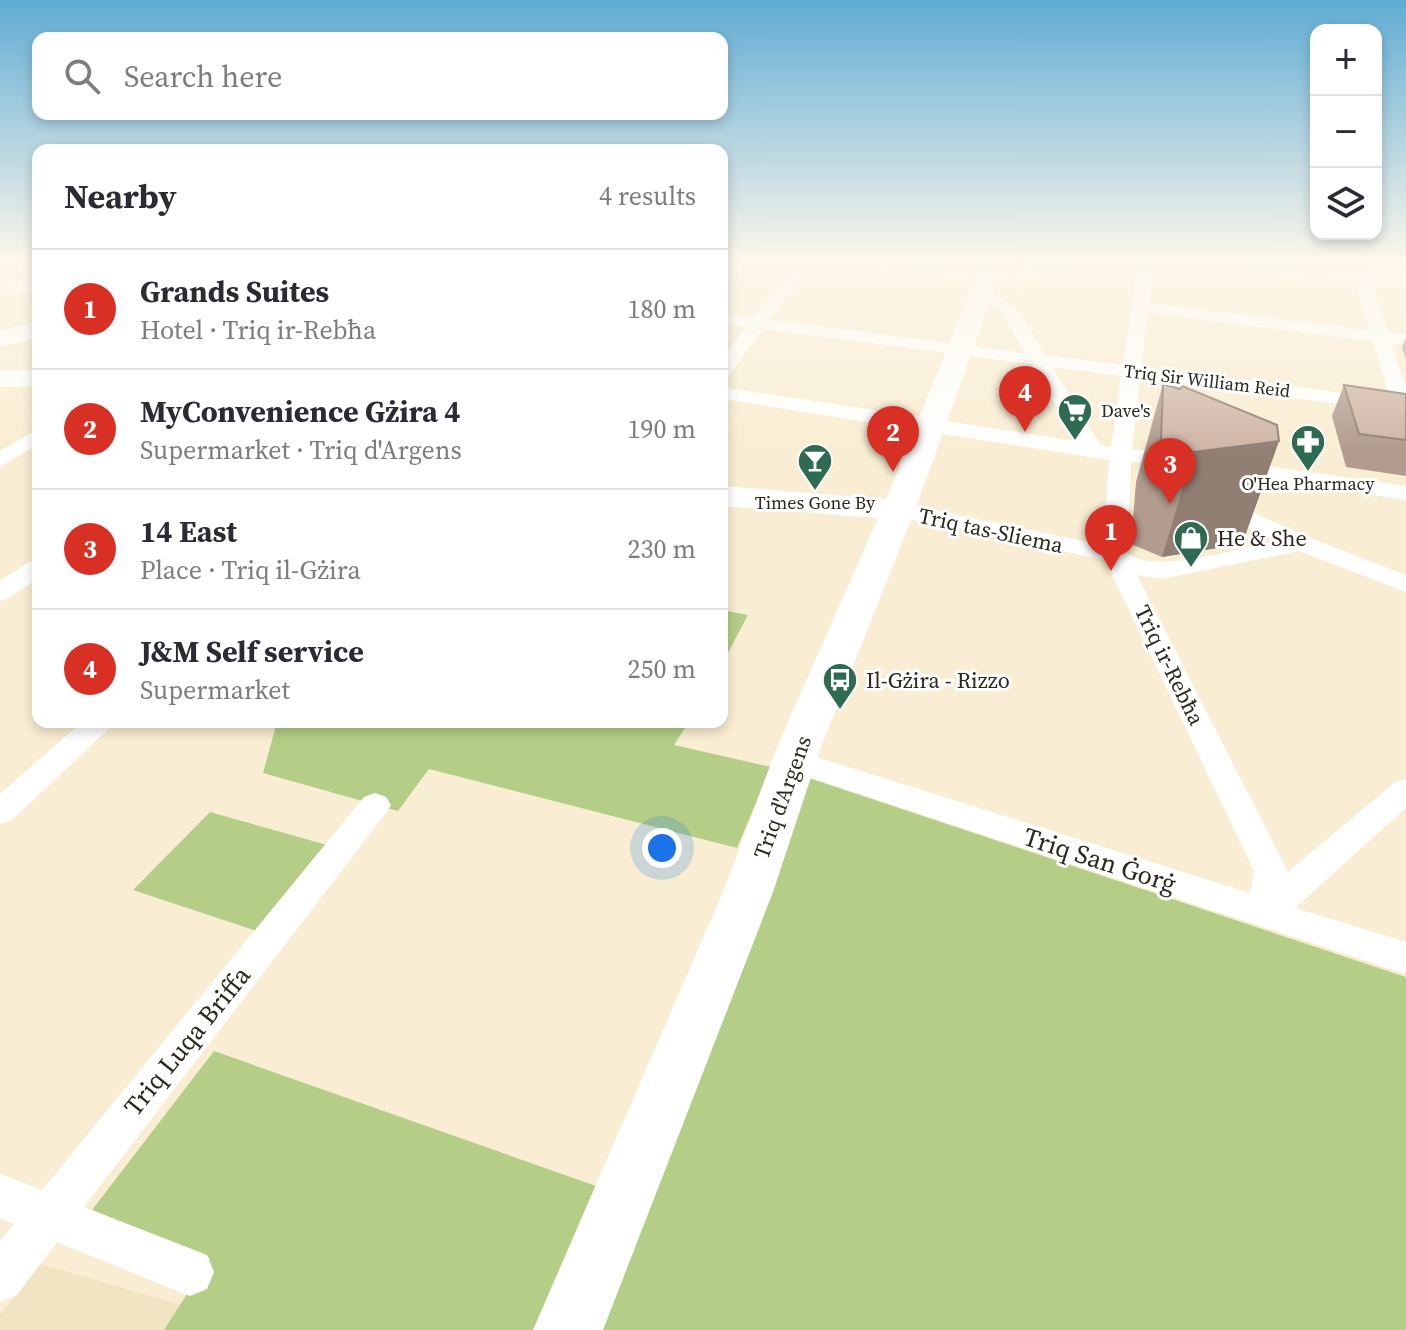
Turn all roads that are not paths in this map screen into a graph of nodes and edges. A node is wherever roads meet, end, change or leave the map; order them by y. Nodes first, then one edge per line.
1 (759, 325) edge
2 (769, 325) edge
3 (970, 325) edge
4 (1018, 325) edge
5 (1138, 325) edge
6 (1289, 325) edge
7 (1376, 325) edge
8 (32, 327) edge
9 (32, 328) edge
10 (0, 332) edge
11 (1379, 336) junction
12 (0, 339) edge
13 (1406, 340) edge
14 (960, 349) junction
15 (1038, 359) junction
16 (728, 364) edge
17 (0, 367) edge
18 (32, 369) edge
19 (1132, 371) junction
20 (32, 378) edge
21 (0, 379) edge
22 (728, 394) edge
23 (1404, 411) edge
24 (931, 426) junction
25 (32, 445) edge
26 (1093, 450) junction
27 (1120, 457) junction
28 (0, 461) edge
29 (1176, 484) edge
30 (1406, 493) edge
31 (728, 496) edge
32 (1204, 497) edge
33 (898, 510) junction
34 (1301, 543) junction
35 (1115, 555) junction
36 (32, 574) edge
37 (1406, 584) edge
38 (0, 593) edge
39 (94, 728) edge
40 (794, 761) junction
41 (1406, 790) edge
42 (8, 797) edge
43 (375, 805) dead end
44 (1265, 913) junction
45 (1406, 958) edge
46 (0, 1196) edge
47 (48, 1215) junction
48 (190, 1272) dead end
49 (0, 1278) edge
50 (568, 1330) edge

1 - 16 street
2 - 14 street, Triq Sir William Reid
3 - 14 main road, Triq d'Argens
4 - 15 street
5 - 19 street, Triq ir-Rebħa
6 - 11 street
7 - 11 street
8 - 10 highway
9 - 12 highway
11 - 13 street
11 - 23 street
14 - 15 street, Triq Sir William Reid
14 - 24 main road, Triq d'Argens
15 - 19 street, Triq Sir William Reid
15 - 26 street
17 - 18 main road
19 - 23 street, Triq Sir William Reid
19 - 27 street, Triq ir-Rebħa
20 - 21 main road
22 - 24 street
24 - 26 street
24 - 33 main road, Triq d'Argens
25 - 28 street
26 - 27 street
27 - 29 street
27 - 30 street
27 - 35 street, Triq ir-Rebħa
31 - 33 main road, Triq tas-Sliema
32 - 34 street
33 - 35 street, Triq tas-Sliema
33 - 40 main road, Triq d'Argens
34 - 35 street, Triq tas-Sliema
34 - 37 street
35 - 44 street, Triq ir-Rebħa
36 - 38 street
39 - 42 street
40 - 44 street, Triq San Ġorġ
40 - 50 main road, Triq d'Argens
41 - 44 street
43 - 47 street, Triq Luqa Briffa
44 - 45 street, Triq San Ġorġ
46 - 47 street
47 - 48 street
47 - 49 street, Triq Luqa Briffa

